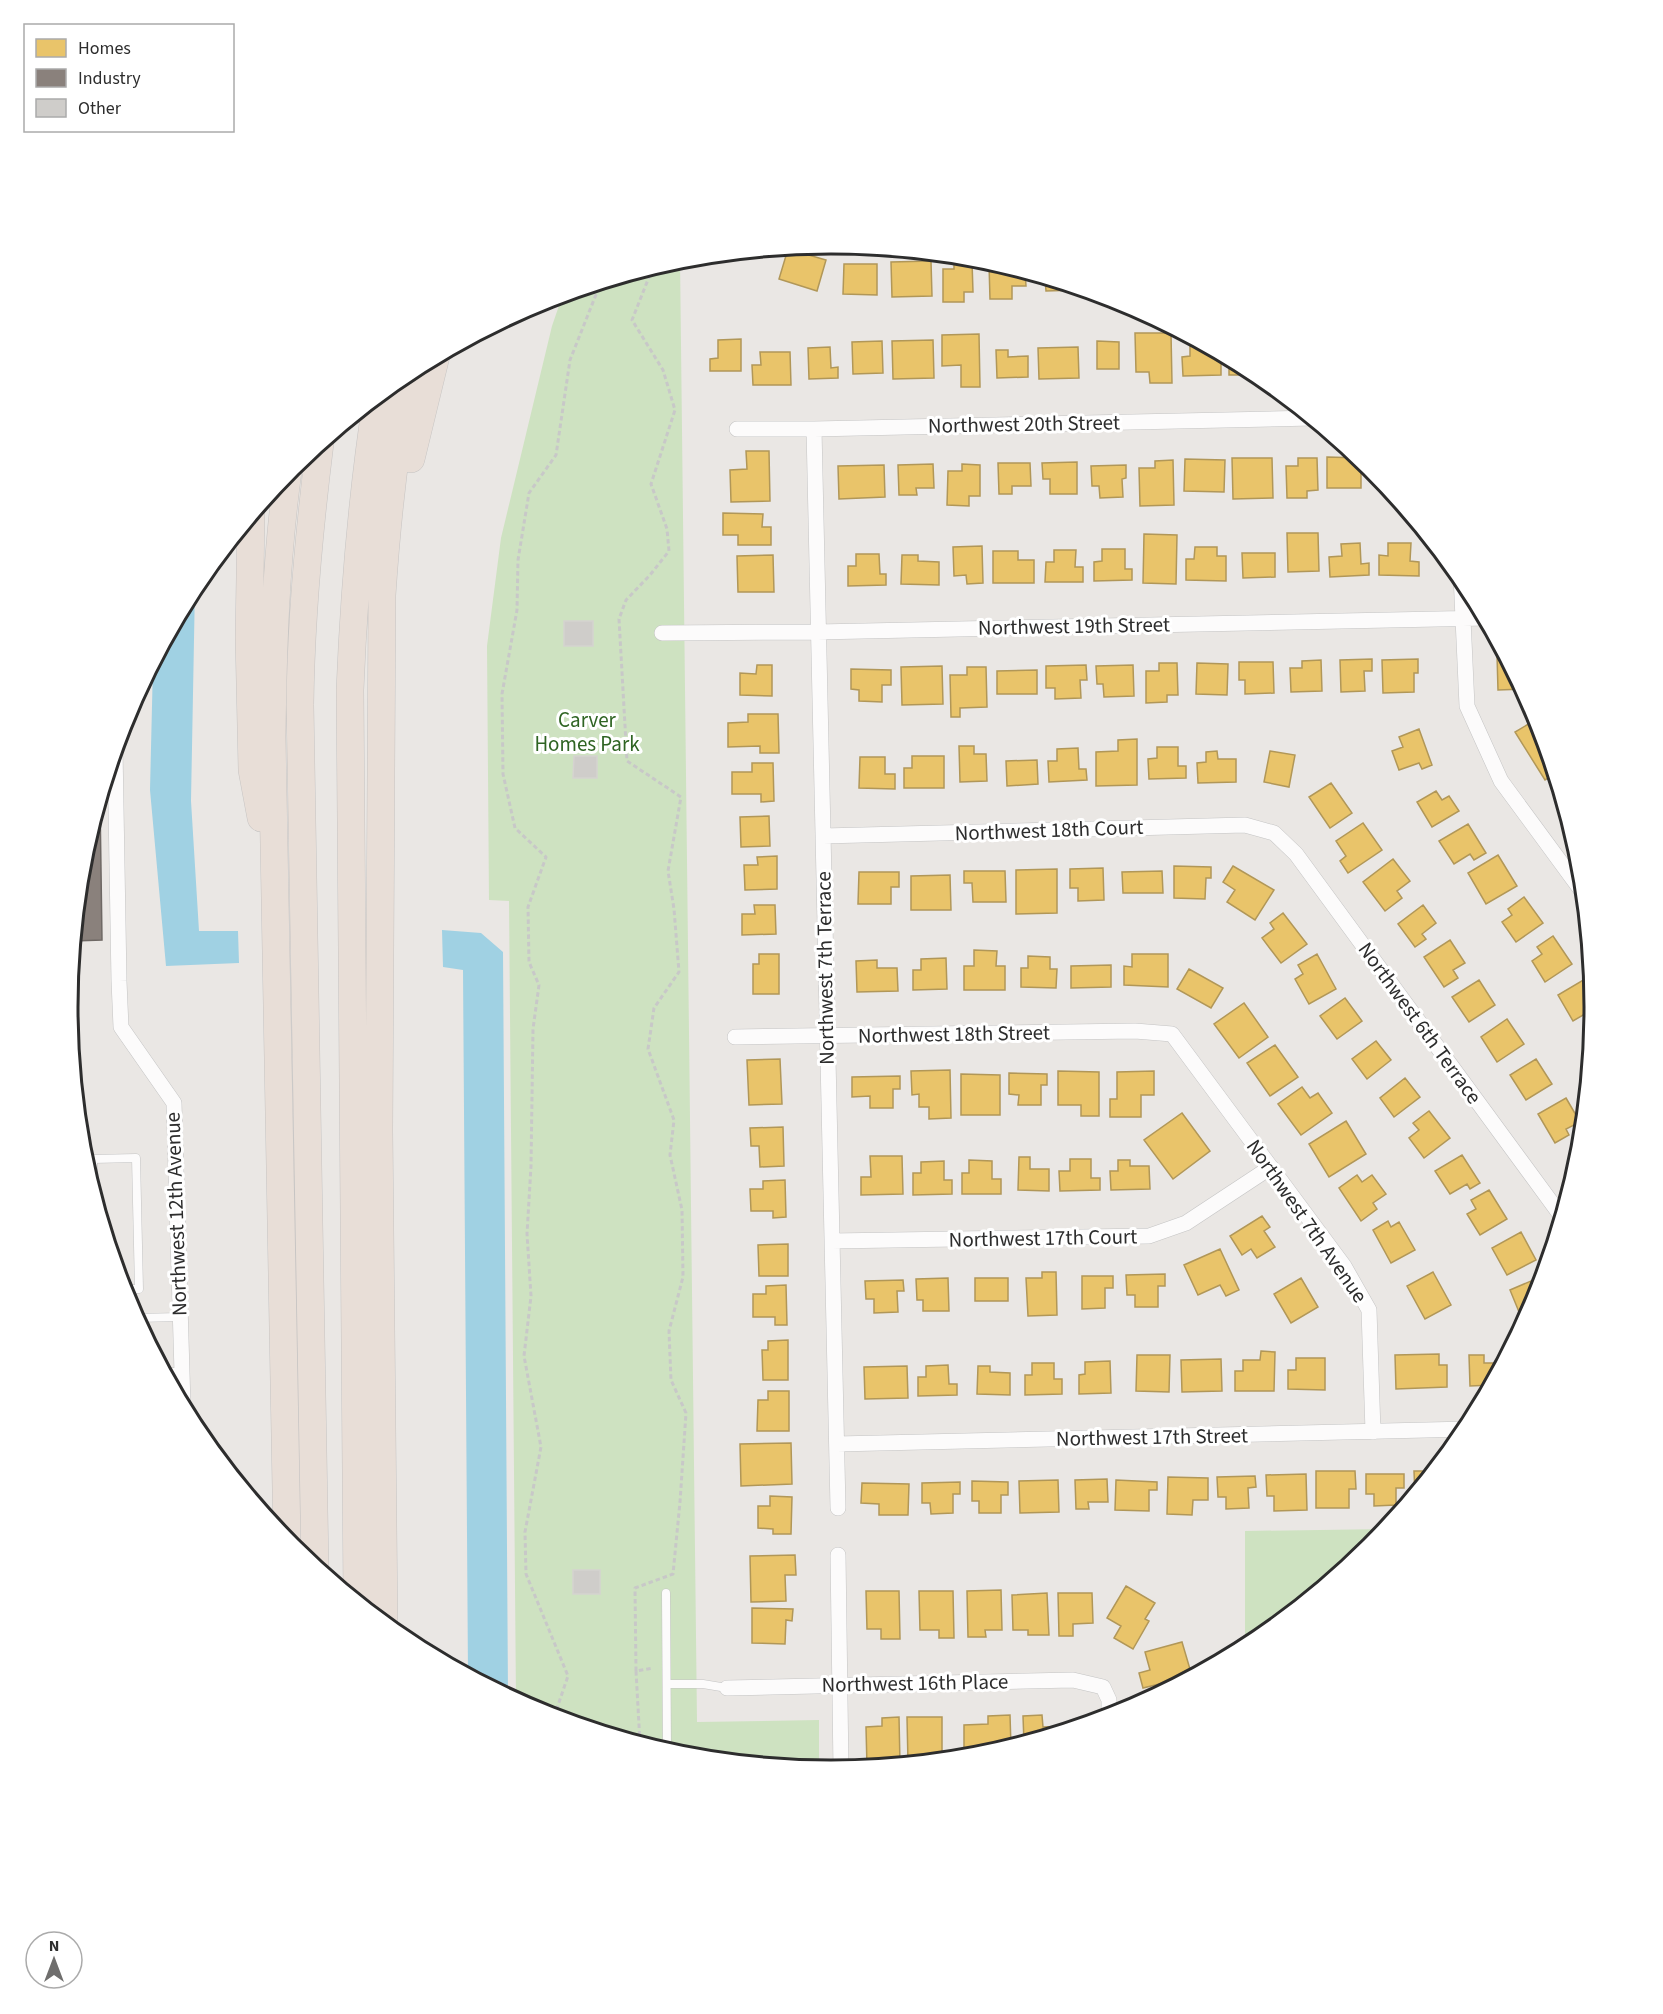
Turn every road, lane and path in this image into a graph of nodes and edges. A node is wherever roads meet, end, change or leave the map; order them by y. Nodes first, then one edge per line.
1 (649, 276) edge
2 (598, 290) edge
3 (433, 367) edge
4 (407, 384) edge
5 (375, 407) edge
6 (1301, 418) edge
7 (737, 429) dead end
8 (814, 429) junction
9 (319, 456) edge
10 (286, 488) edge
11 (251, 527) edge
12 (1461, 593) edge
13 (382, 595) junction
14 (1461, 618) junction
15 (1477, 618) edge
16 (818, 632) junction
17 (663, 633) dead end
18 (115, 774) edge
19 (1274, 833) joint
20 (822, 836) junction
21 (1574, 881) edge
22 (276, 899) junction
23 (1172, 1034) joint
24 (826, 1036) junction
25 (735, 1037) dead end
26 (93, 1159) edge
27 (1271, 1167) junction
28 (1557, 1210) edge
29 (832, 1241) junction
30 (133, 1289) edge
31 (180, 1317) junction
32 (146, 1318) edge
33 (182, 1371) junction
34 (173, 1372) edge
35 (183, 1390) edge
36 (1456, 1429) edge
37 (1373, 1432) junction
38 (837, 1444) junction
39 (838, 1508) dead end
40 (287, 1527) edge
41 (315, 1555) edge
42 (838, 1555) dead end
43 (357, 1592) edge
44 (666, 1593) dead end
45 (384, 1613) edge
46 (653, 1668) dead end
47 (636, 1671) junction
48 (667, 1684) junction
49 (840, 1684) junction
50 (727, 1688) joint
51 (1109, 1707) edge
52 (557, 1708) edge
53 (639, 1736) edge
54 (667, 1742) edge
55 (842, 1760) edge

1 - 47 path
2 - 52 path
3 - 13 highway
4 - 13 highway
5 - 43 highway
6 - 8 street, Northwest 20th Street
7 - 8 street, Northwest 20th Street
8 - 16 street, Northwest 7th Terrace
9 - 41 highway
10 - 22 highway
11 - 22 highway
12 - 14 street
13 - 45 highway
14 - 15 street, Northwest 19th Street
14 - 16 street, Northwest 19th Street
14 - 21 street
16 - 17 street, Northwest 19th Street
16 - 20 street, Northwest 7th Terrace
18 - 31 street, Northwest 12th Avenue
19 - 20 street, Northwest 18th Court
19 - 28 street, Northwest 6th Terrace
20 - 24 street, Northwest 7th Terrace
22 - 40 highway
23 - 24 street, Northwest 18th Street
23 - 27 street, Northwest 7th Avenue
24 - 25 street, Northwest 18th Street
24 - 29 street, Northwest 7th Terrace
26 - 30 lane
27 - 29 street, Northwest 17th Court
27 - 37 street, Northwest 7th Avenue
29 - 38 street, Northwest 7th Terrace
31 - 32 lane
31 - 33 street, Northwest 12th Avenue
33 - 34 lane
33 - 35 street, Northwest 12th Avenue
36 - 37 street, Northwest 17th Street
37 - 38 street, Northwest 17th Street
38 - 39 street, Northwest 7th Terrace
42 - 49 street
44 - 48 lane
46 - 47 path
47 - 53 path
48 - 50 lane
48 - 54 lane
49 - 50 street, Northwest 16th Place
49 - 51 street, Northwest 16th Place
49 - 55 street

